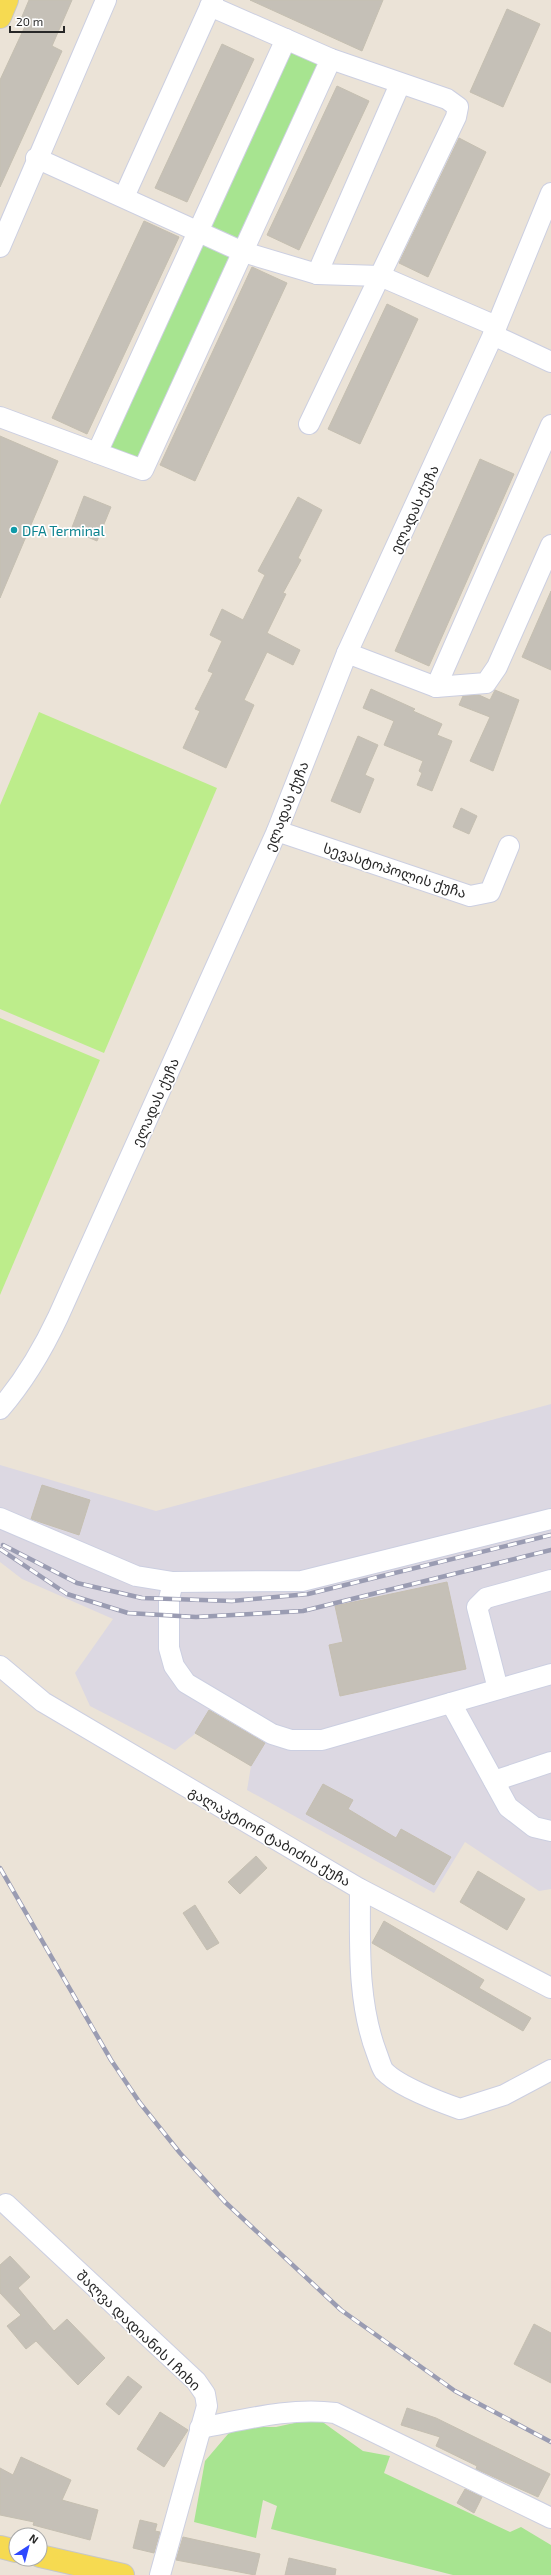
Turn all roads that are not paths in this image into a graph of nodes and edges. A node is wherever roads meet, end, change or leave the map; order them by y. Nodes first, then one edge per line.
1 (7, 0) edge
2 (106, 0) edge
3 (211, 3) edge
4 (0, 17) edge
5 (286, 39) junction
6 (331, 59) junction
7 (400, 84) junction
8 (36, 158) junction
9 (551, 193) edge
10 (124, 197) junction
11 (198, 231) junction
12 (0, 247) edge
13 (243, 252) junction
14 (317, 274) junction
15 (380, 276) junction
16 (495, 331) junction
17 (551, 362) edge
18 (0, 417) edge
19 (309, 424) dead end
20 (551, 425) edge
21 (97, 453) junction
22 (551, 545) edge
23 (347, 653) junction
24 (436, 687) junction
25 (277, 831) junction
26 (510, 846) dead end
27 (0, 1409) edge
28 (0, 1518) edge
29 (551, 1519) edge
30 (551, 1580) edge
31 (173, 1582) junction
32 (0, 1666) edge
33 (551, 1674) edge
34 (498, 1689) junction
35 (451, 1703) junction
36 (551, 1762) edge
37 (494, 1781) junction
38 (551, 1831) edge
39 (360, 1889) junction
40 (551, 1988) edge
41 (551, 2070) edge
42 (6, 2204) dead end
43 (200, 2428) junction
44 (551, 2518) edge
45 (48, 2558) edge
46 (124, 2575) edge
47 (160, 2575) edge

1 - 4 main road
2 - 8 street
3 - 5 street
3 - 10 street
5 - 6 street
5 - 11 street
6 - 7 street
6 - 13 street
7 - 14 street
7 - 15 street
8 - 10 street
8 - 12 street
9 - 16 street, ელადას ქუჩა
10 - 11 street
11 - 13 street
11 - 21 street
13 - 14 street
13 - 21 street
14 - 15 street
15 - 16 street
15 - 19 street
16 - 17 street
16 - 23 street, ელადას ქუჩა
18 - 21 street
20 - 24 street
22 - 24 street
23 - 24 street
23 - 25 street, ელადას ქუჩა
25 - 26 street, სევასტოპოლის ქუჩა
25 - 27 street, ელადას ქუჩა
28 - 31 street
29 - 31 street
30 - 34 street
31 - 35 street
32 - 39 street, გალაკტიონ ტაბიძის ქუჩა
33 - 34 street
34 - 35 street
35 - 37 street
36 - 37 street
37 - 38 street
39 - 40 street, გალაკტიონ ტაბიძის ქუჩა
39 - 41 street
42 - 43 street, შალვა დადიანის I ჩიხი
43 - 44 street
43 - 47 street, შალვა დადიანის I ჩიხი
45 - 46 main road

